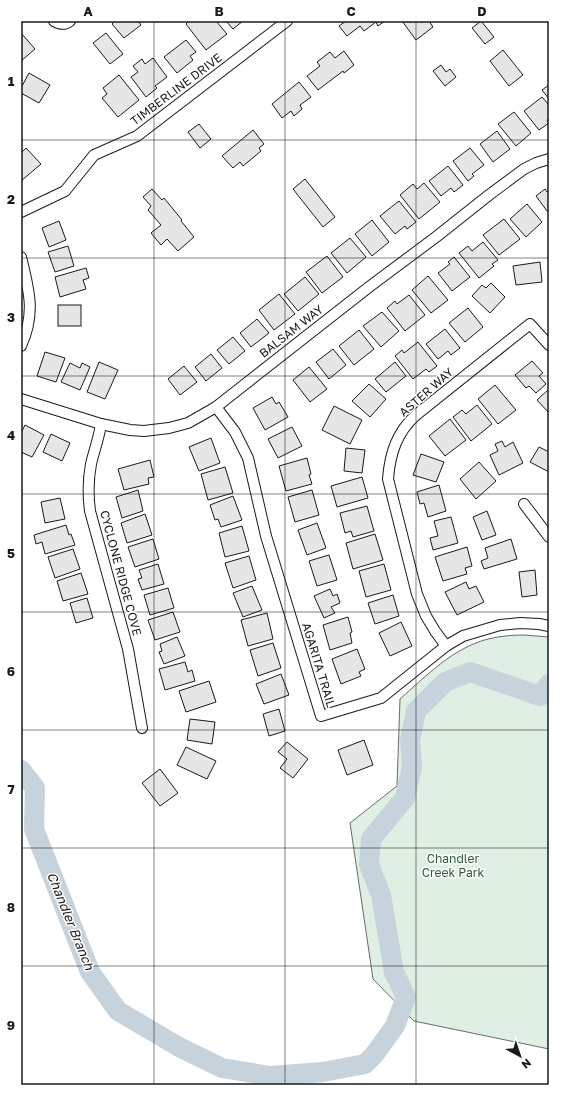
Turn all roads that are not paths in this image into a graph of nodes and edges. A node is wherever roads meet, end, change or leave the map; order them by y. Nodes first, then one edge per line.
1 (54, 21) edge
2 (70, 21) edge
3 (287, 21) edge
4 (549, 159) edge
5 (21, 212) edge
6 (21, 257) edge
7 (549, 345) edge
8 (21, 346) edge
9 (21, 399) edge
10 (216, 407) junction
11 (101, 424) junction
12 (524, 504) dead end
13 (549, 537) edge
14 (549, 626) edge
15 (446, 646) junction
16 (142, 728) dead end

1 - 2 street
3 - 5 street, TIMBERLINE DRIVE
4 - 10 street, BALSAM WAY
6 - 8 street
7 - 15 street, ASTER WAY
9 - 11 street, BALSAM WAY
10 - 11 street, BALSAM WAY
10 - 15 street, AGARITA TRAIL
11 - 16 street, CYCLONE RIDGE COVE
12 - 13 street
14 - 15 street, AGARITA TRAIL

